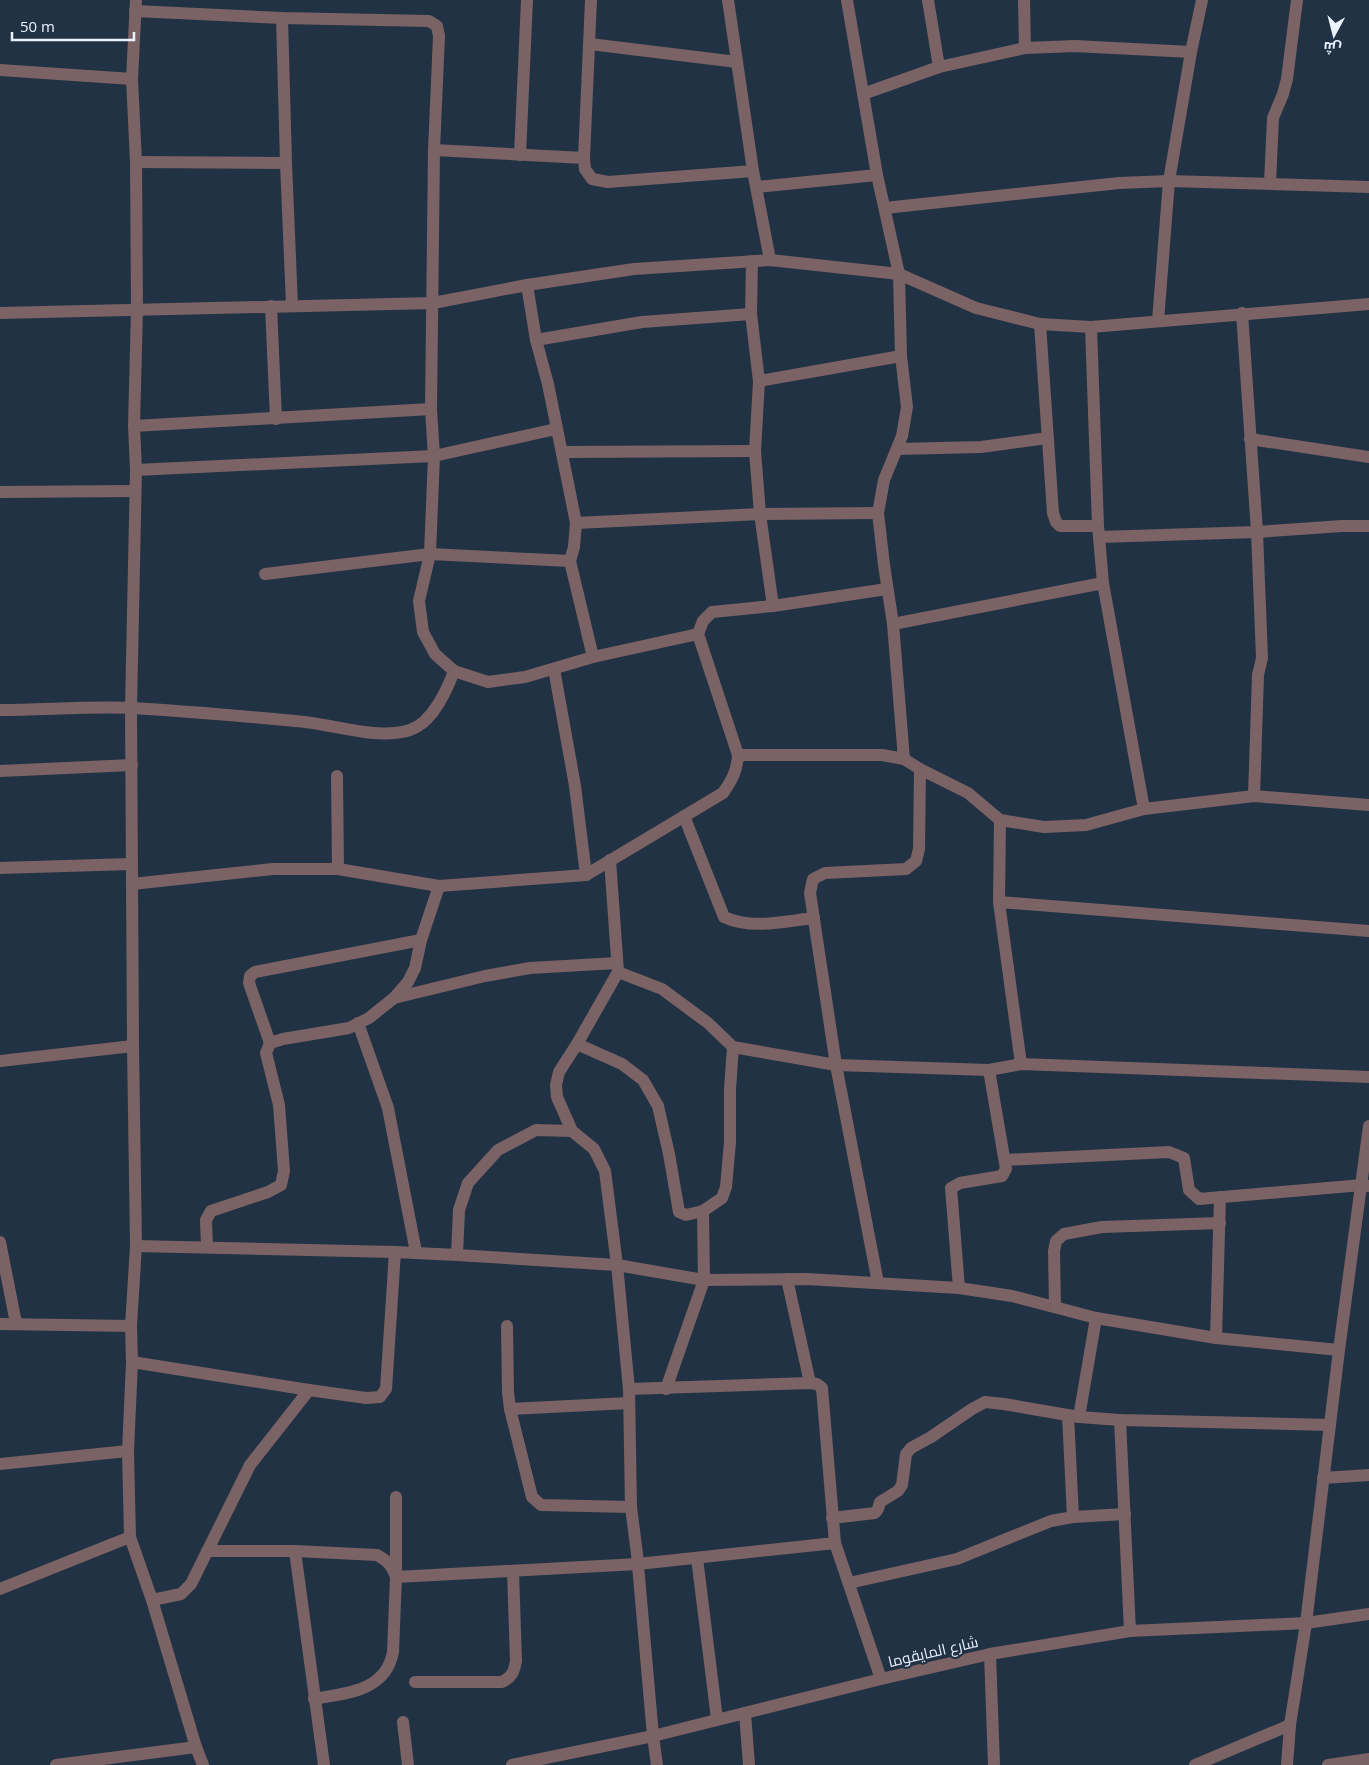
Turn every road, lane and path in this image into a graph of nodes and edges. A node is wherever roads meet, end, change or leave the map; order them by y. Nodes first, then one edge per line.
1 (527, 0) edge
2 (591, 0) edge
3 (728, 0) edge
4 (847, 0) edge
5 (928, 0) edge
6 (1024, 0) edge
7 (1202, 0) edge
8 (1297, 0) edge
9 (136, 6) edge
10 (282, 18) junction
11 (590, 44) junction
12 (1025, 48) junction
13 (1191, 52) junction
14 (737, 62) junction
15 (939, 67) junction
16 (0, 70) edge
17 (132, 79) junction
18 (863, 94) junction
19 (434, 150) junction
20 (520, 155) junction
21 (584, 158) junction
22 (136, 162) junction
23 (286, 164) junction
24 (753, 171) junction
25 (877, 175) junction
26 (1169, 181) junction
27 (1270, 183) junction
28 (757, 186) junction
29 (1369, 187) edge
30 (885, 208) junction
31 (770, 260) junction
32 (752, 261) junction
33 (899, 274) junction
34 (526, 285) junction
35 (433, 303) junction
36 (1369, 304) edge
37 (292, 305) junction
38 (271, 306) junction
39 (137, 309) junction
40 (0, 312) edge
41 (1242, 313) junction
42 (751, 314) junction
43 (1158, 321) junction
44 (1040, 324) junction
45 (1091, 327) junction
46 (536, 340) junction
47 (901, 356) junction
48 (759, 381) junction
49 (431, 409) junction
50 (276, 419) junction
51 (134, 426) junction
52 (556, 429) junction
53 (1048, 438) junction
54 (1250, 439) junction
55 (897, 449) junction
56 (756, 451) junction
57 (562, 452) junction
58 (434, 456) junction
59 (1369, 457) edge
60 (136, 470) junction
61 (135, 491) junction
62 (0, 492) edge
63 (878, 513) junction
64 (760, 514) junction
65 (576, 523) junction
66 (1369, 526) edge
67 (1098, 531) junction
68 (1257, 532) junction
69 (430, 554) junction
70 (570, 562) junction
71 (266, 574) dead end
72 (1103, 583) junction
73 (887, 589) junction
74 (773, 606) junction
75 (893, 624) junction
76 (698, 634) junction
77 (592, 657) junction
78 (554, 668) junction
79 (454, 670) junction
80 (131, 708) junction
81 (0, 710) edge
82 (738, 755) junction
83 (904, 759) junction
84 (132, 765) junction
85 (920, 769) junction
86 (0, 771) edge
87 (337, 776) dead end
88 (1254, 796) junction
89 (1369, 804) edge
90 (1144, 808) junction
91 (684, 816) junction
92 (1000, 820) junction
93 (610, 860) junction
94 (132, 864) junction
95 (0, 868) edge
96 (338, 870) junction
97 (586, 875) junction
98 (132, 884) junction
99 (439, 886) junction
100 (999, 902) junction
101 (814, 918) junction
102 (1369, 931) edge
103 (421, 940) junction
104 (617, 968) junction
105 (394, 998) junction
106 (358, 1023) junction
107 (270, 1043) junction
108 (577, 1044) junction
109 (133, 1046) junction
110 (733, 1047) junction
111 (0, 1061) edge
112 (1021, 1064) junction
113 (836, 1065) junction
114 (989, 1070) junction
115 (1369, 1077) edge
116 (1369, 1126) edge
117 (572, 1131) junction
118 (1005, 1160) junction
119 (1366, 1186) edge
120 (1220, 1197) junction
121 (703, 1211) junction
122 (1220, 1223) junction
123 (0, 1242) edge
124 (136, 1246) junction
125 (207, 1247) junction
126 (395, 1252) junction
127 (416, 1252) junction
128 (457, 1254) junction
129 (617, 1265) junction
130 (788, 1279) junction
131 (704, 1280) junction
132 (878, 1283) junction
133 (959, 1288) junction
134 (1055, 1307) junction
135 (1096, 1318) junction
136 (0, 1324) edge
137 (16, 1324) junction
138 (131, 1326) junction
139 (507, 1326) dead end
140 (1216, 1338) junction
141 (1339, 1350) junction
142 (132, 1362) junction
143 (810, 1383) junction
144 (629, 1389) junction
145 (666, 1389) junction
146 (308, 1390) junction
147 (629, 1403) junction
148 (510, 1409) junction
149 (1073, 1416) junction
150 (1120, 1420) junction
151 (1330, 1425) junction
152 (128, 1451) junction
153 (0, 1464) edge
154 (1369, 1475) edge
155 (1323, 1478) junction
156 (396, 1497) dead end
157 (631, 1507) junction
158 (1125, 1514) junction
159 (1073, 1517) junction
160 (832, 1518) junction
161 (130, 1537) junction
162 (835, 1543) junction
163 (207, 1551) junction
164 (295, 1551) junction
165 (697, 1558) junction
166 (638, 1564) junction
167 (513, 1571) junction
168 (396, 1577) junction
169 (849, 1583) junction
170 (0, 1589) edge
171 (152, 1600) junction
172 (1369, 1614) edge
173 (1306, 1623) junction
174 (1130, 1631) junction
175 (990, 1654) junction
176 (881, 1679) junction
177 (415, 1682) dead end
178 (314, 1698) junction
179 (745, 1712) junction
180 (717, 1720) junction
181 (403, 1722) dead end
182 (1290, 1725) junction
183 (653, 1736) junction
184 (196, 1747) junction
185 (1369, 1759) edge
186 (56, 1765) edge
187 (203, 1765) edge
188 (324, 1765) edge
189 (408, 1765) edge
190 (512, 1765) edge
191 (657, 1765) edge
192 (749, 1765) edge
193 (994, 1765) edge
194 (1195, 1765) edge
195 (1287, 1765) edge
196 (1328, 1765) edge

1 - 20 street
2 - 11 street
3 - 14 street
4 - 18 street
5 - 15 street
6 - 12 street
7 - 13 street
8 - 27 street
9 - 10 street
9 - 17 street
10 - 19 street
10 - 23 street
11 - 14 street
11 - 21 street
12 - 13 street
12 - 15 street
13 - 26 street
14 - 24 street
15 - 18 street
16 - 17 street
17 - 22 street
18 - 25 street
19 - 20 street
19 - 35 street
20 - 21 street
21 - 24 street
22 - 23 street
22 - 39 street
23 - 37 street
24 - 28 street
25 - 28 street
25 - 30 street
26 - 27 street
26 - 30 street
26 - 43 street
27 - 29 street
28 - 31 street
30 - 33 street
31 - 32 street
31 - 33 street
32 - 34 street
32 - 42 street
33 - 44 street
33 - 47 street
34 - 35 street
34 - 46 street
35 - 37 street
35 - 49 street
36 - 41 street
37 - 38 street
38 - 39 street
38 - 50 street
39 - 40 street
39 - 51 street
41 - 43 street
41 - 54 street
42 - 46 street
42 - 48 street
43 - 45 street
44 - 45 street
44 - 53 street
45 - 67 street
46 - 52 street
47 - 48 street
47 - 55 street
48 - 56 street
49 - 50 street
49 - 58 street
50 - 51 street
51 - 60 street
52 - 57 street
52 - 58 street
53 - 55 street
53 - 67 street
54 - 59 street
54 - 68 street
55 - 63 street
56 - 57 street
56 - 64 street
57 - 65 street
58 - 60 street
58 - 69 street
60 - 61 street
61 - 62 street
61 - 80 street
63 - 64 street
63 - 73 street
64 - 65 street
64 - 74 street
65 - 70 street
66 - 68 street
67 - 68 street
67 - 72 street
68 - 88 street
69 - 70 street
69 - 71 street
69 - 79 street
70 - 77 street
72 - 75 street
72 - 90 street
73 - 74 street
73 - 75 street
74 - 76 street
75 - 83 street
76 - 77 street
76 - 82 street
77 - 78 street
78 - 79 street
78 - 97 street
79 - 80 street
80 - 81 street
80 - 84 street
82 - 83 street
82 - 91 street
83 - 85 street
84 - 86 street
84 - 94 street
85 - 92 street
85 - 101 street
87 - 96 street
88 - 89 street
88 - 90 street
90 - 92 street
91 - 93 street
91 - 101 street
92 - 100 street
93 - 97 street
93 - 104 street
94 - 95 street
94 - 98 street
96 - 98 street
96 - 99 street
97 - 99 street
98 - 109 street
99 - 103 street
100 - 102 street
100 - 112 street
101 - 113 street
103 - 105 street
103 - 107 street
104 - 105 street
104 - 108 street
104 - 110 street
105 - 106 street
106 - 107 street
106 - 127 street
107 - 125 street
108 - 117 street
108 - 121 street
109 - 111 street
109 - 124 street
110 - 113 street
110 - 121 street
112 - 114 street
112 - 115 street
113 - 114 street
113 - 132 street
114 - 118 street
116 - 119 street
117 - 128 street
117 - 129 street
118 - 120 street
118 - 133 street
119 - 120 street
119 - 141 street
120 - 122 street
121 - 131 street
122 - 134 street
122 - 140 street
123 - 137 street
124 - 125 street
124 - 138 street
125 - 126 street
126 - 127 street
126 - 146 street
127 - 128 street
128 - 129 street
129 - 131 street
129 - 144 street
130 - 131 street
130 - 132 street
130 - 143 street
131 - 145 street
132 - 133 street
133 - 134 street
134 - 135 street
135 - 140 street
135 - 149 street
136 - 137 street
137 - 138 street
138 - 142 street
139 - 148 street
140 - 141 street
141 - 151 street
142 - 146 street
142 - 152 street
143 - 145 street
143 - 160 street
144 - 145 street
144 - 147 street
146 - 163 street
147 - 148 street
147 - 157 street
148 - 157 street
149 - 150 street
149 - 159 street
149 - 160 street
150 - 151 street
150 - 158 street
151 - 155 street
152 - 153 street
152 - 161 street
154 - 155 street
155 - 173 street
156 - 168 street
157 - 166 street
158 - 159 street
158 - 174 street
159 - 169 street
160 - 162 street
161 - 170 street
161 - 171 street
162 - 165 street
162 - 169 street
163 - 164 street
163 - 171 street
164 - 168 street
164 - 178 street
165 - 166 street
165 - 180 street
166 - 167 street
166 - 183 street
167 - 168 street
167 - 177 street
168 - 178 street
169 - 176 street
171 - 184 street
172 - 173 street, شارع المايقوما
173 - 174 street, شارع المايقوما
173 - 182 street
174 - 175 street, شارع المايقوما
175 - 176 street, شارع المايقوما
175 - 193 street
176 - 179 street, شارع المايقوما
178 - 188 street
179 - 180 street, شارع المايقوما
179 - 192 street
180 - 183 street, شارع المايقوما
181 - 189 street
182 - 194 street
182 - 195 street
183 - 190 street, شارع المايقوما
183 - 191 street
184 - 186 street
184 - 187 street
185 - 196 street

